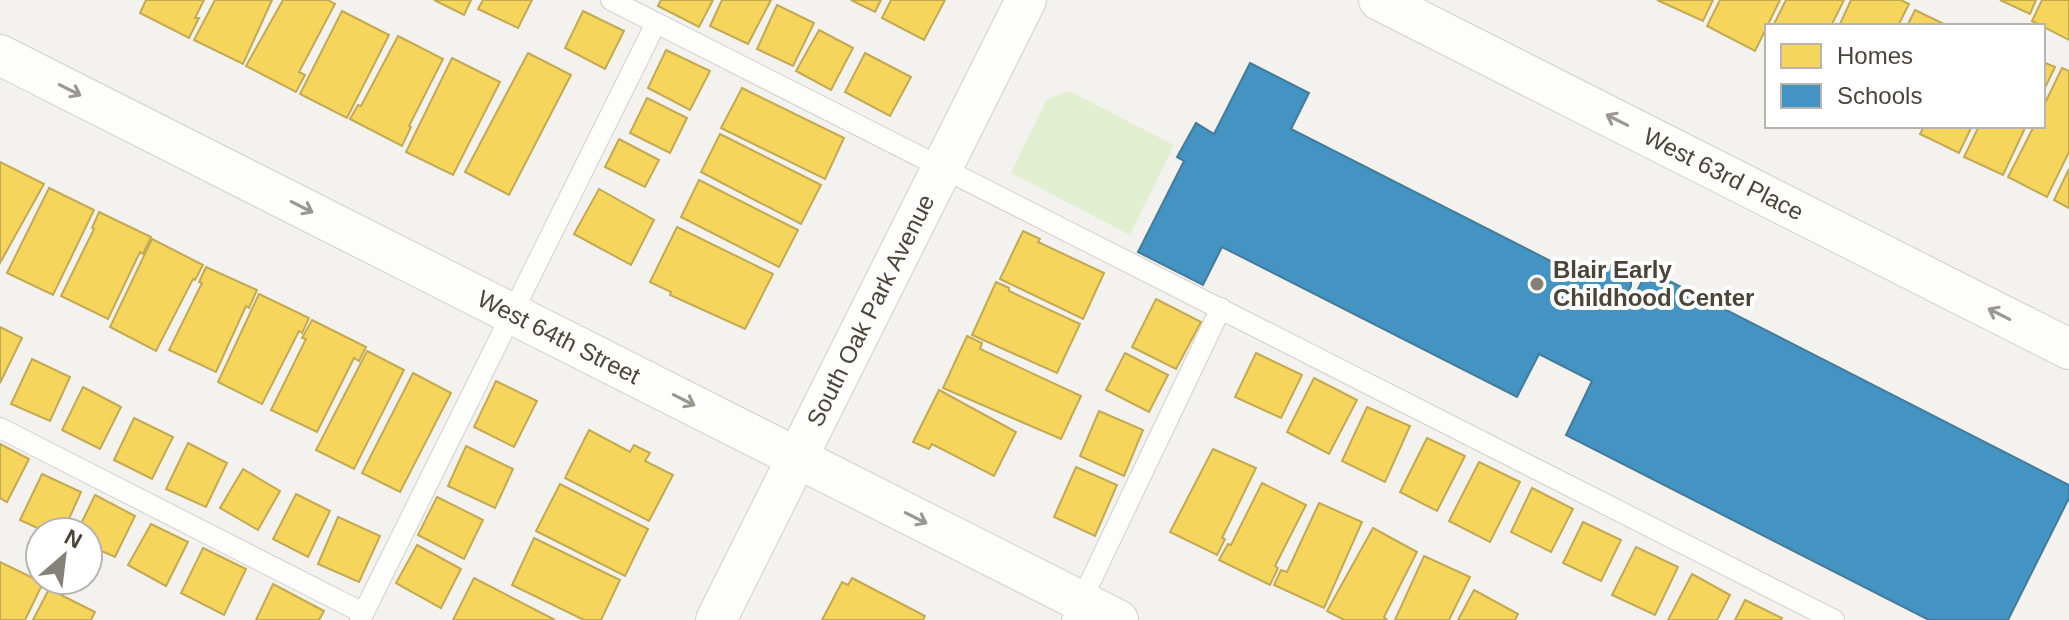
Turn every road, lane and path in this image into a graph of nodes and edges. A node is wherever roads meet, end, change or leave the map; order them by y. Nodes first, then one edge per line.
1 (611, 0) edge
2 (1026, 0) edge
3 (1379, 0) edge
4 (656, 23) junction
5 (0, 55) edge
6 (942, 168) junction
7 (1221, 308) junction
8 (512, 314) junction
9 (2069, 349) edge
10 (0, 428) edge
11 (797, 458) junction
12 (1076, 611) edge
13 (362, 616) edge
14 (716, 620) edge
15 (1118, 620) edge
16 (1834, 620) edge

1 - 4 lane
2 - 6 street, South Oak Park Avenue
9 -> 3 street, West 63rd Place
4 - 6 lane
4 - 8 lane
5 -> 8 street, West 64th Street
6 - 7 lane
6 - 11 street, South Oak Park Avenue
7 - 12 lane
7 - 16 lane
8 -> 11 street, West 64th Street
8 - 13 lane
10 - 13 lane
11 -> 12 street, West 64th Street
11 - 14 street, South Oak Park Avenue
12 - 15 street, West 64th Street

